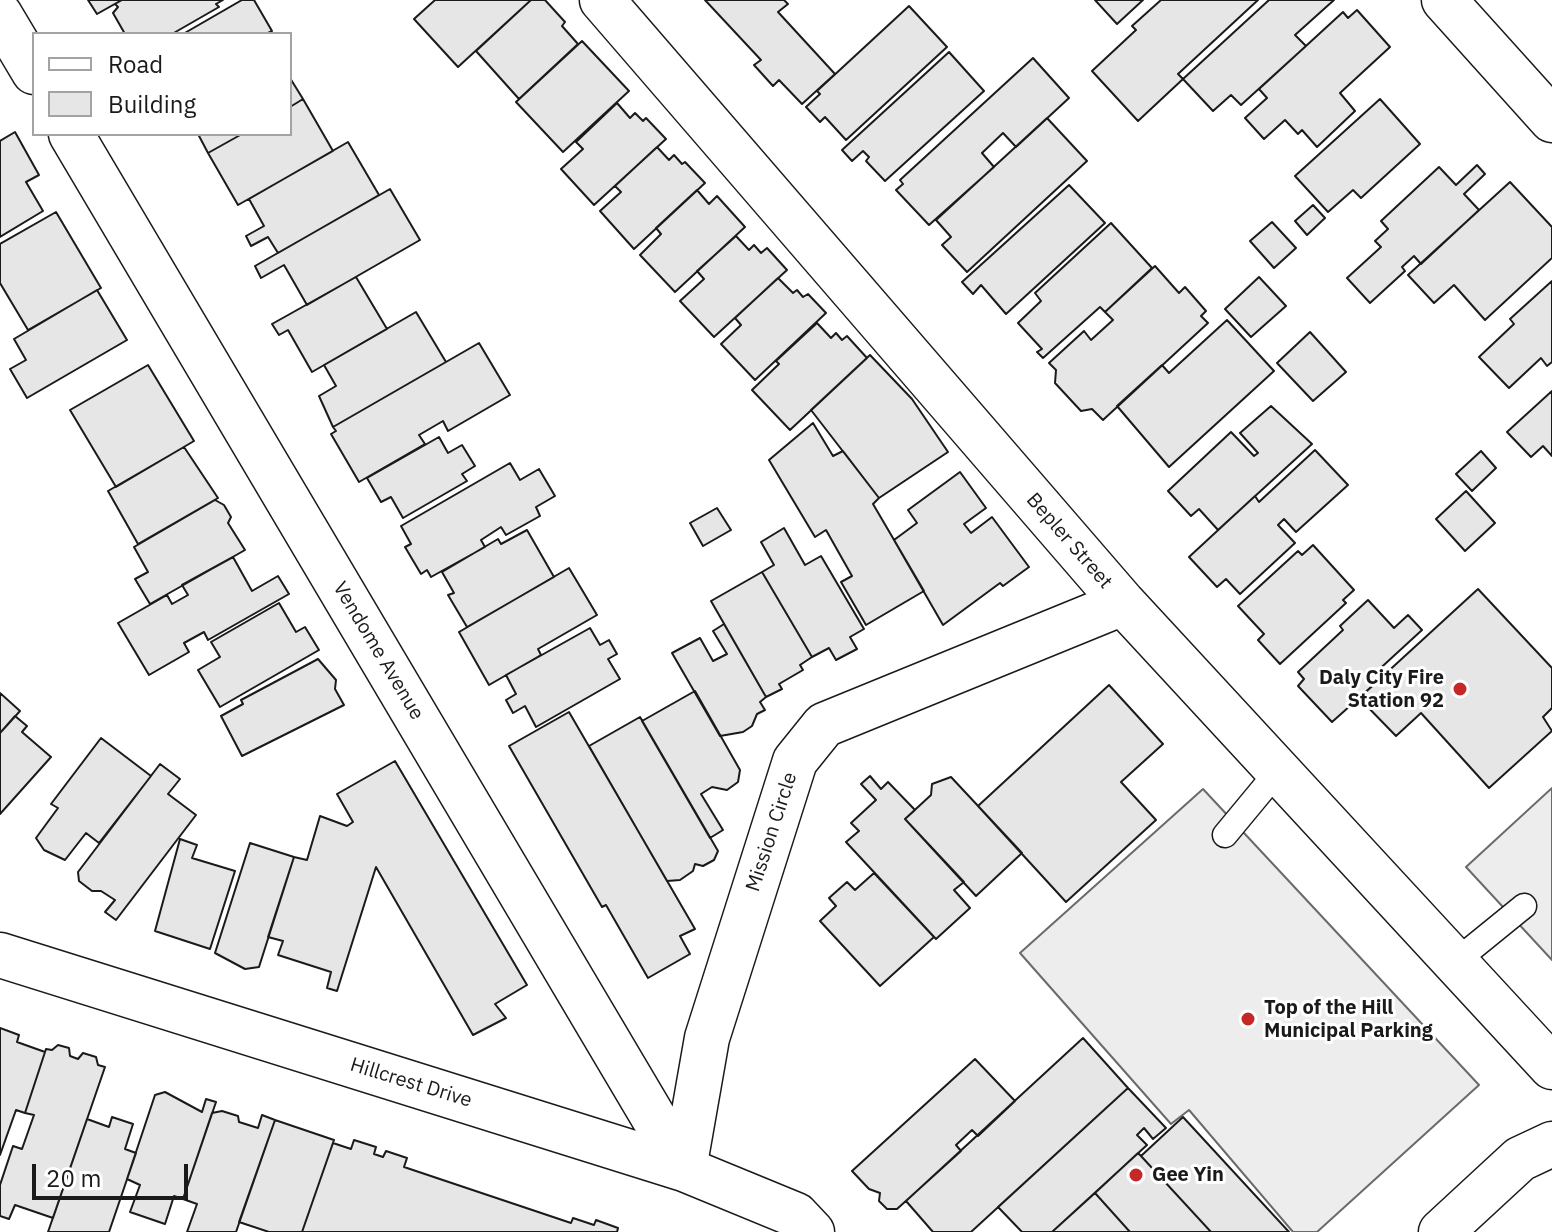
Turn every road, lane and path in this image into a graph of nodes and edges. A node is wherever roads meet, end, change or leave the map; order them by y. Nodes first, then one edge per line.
1 (602, 0) edge
2 (1444, 0) edge
3 (0, 15) edge
4 (32, 69) edge
5 (1552, 120) edge
6 (72, 136) edge
7 (1123, 603) junction
8 (1278, 771) junction
9 (1225, 835) dead end
10 (1524, 906) dead end
11 (0, 955) edge
12 (1455, 962) junction
13 (1552, 1067) edge
14 (1552, 1144) edge
15 (684, 1169) junction
16 (812, 1232) edge
17 (1441, 1232) edge

1 - 7 street, Bepler Street
2 - 5 street
3 - 4 street
6 - 15 street, Vendome Avenue
7 - 8 street, Bepler Street
7 - 15 street, Mission Circle
8 - 9 lane
8 - 12 street, Bepler Street
10 - 12 lane
11 - 15 street, Hillcrest Drive
12 - 13 street, Bepler Street
14 - 17 street
15 - 16 street, Hillcrest Drive

